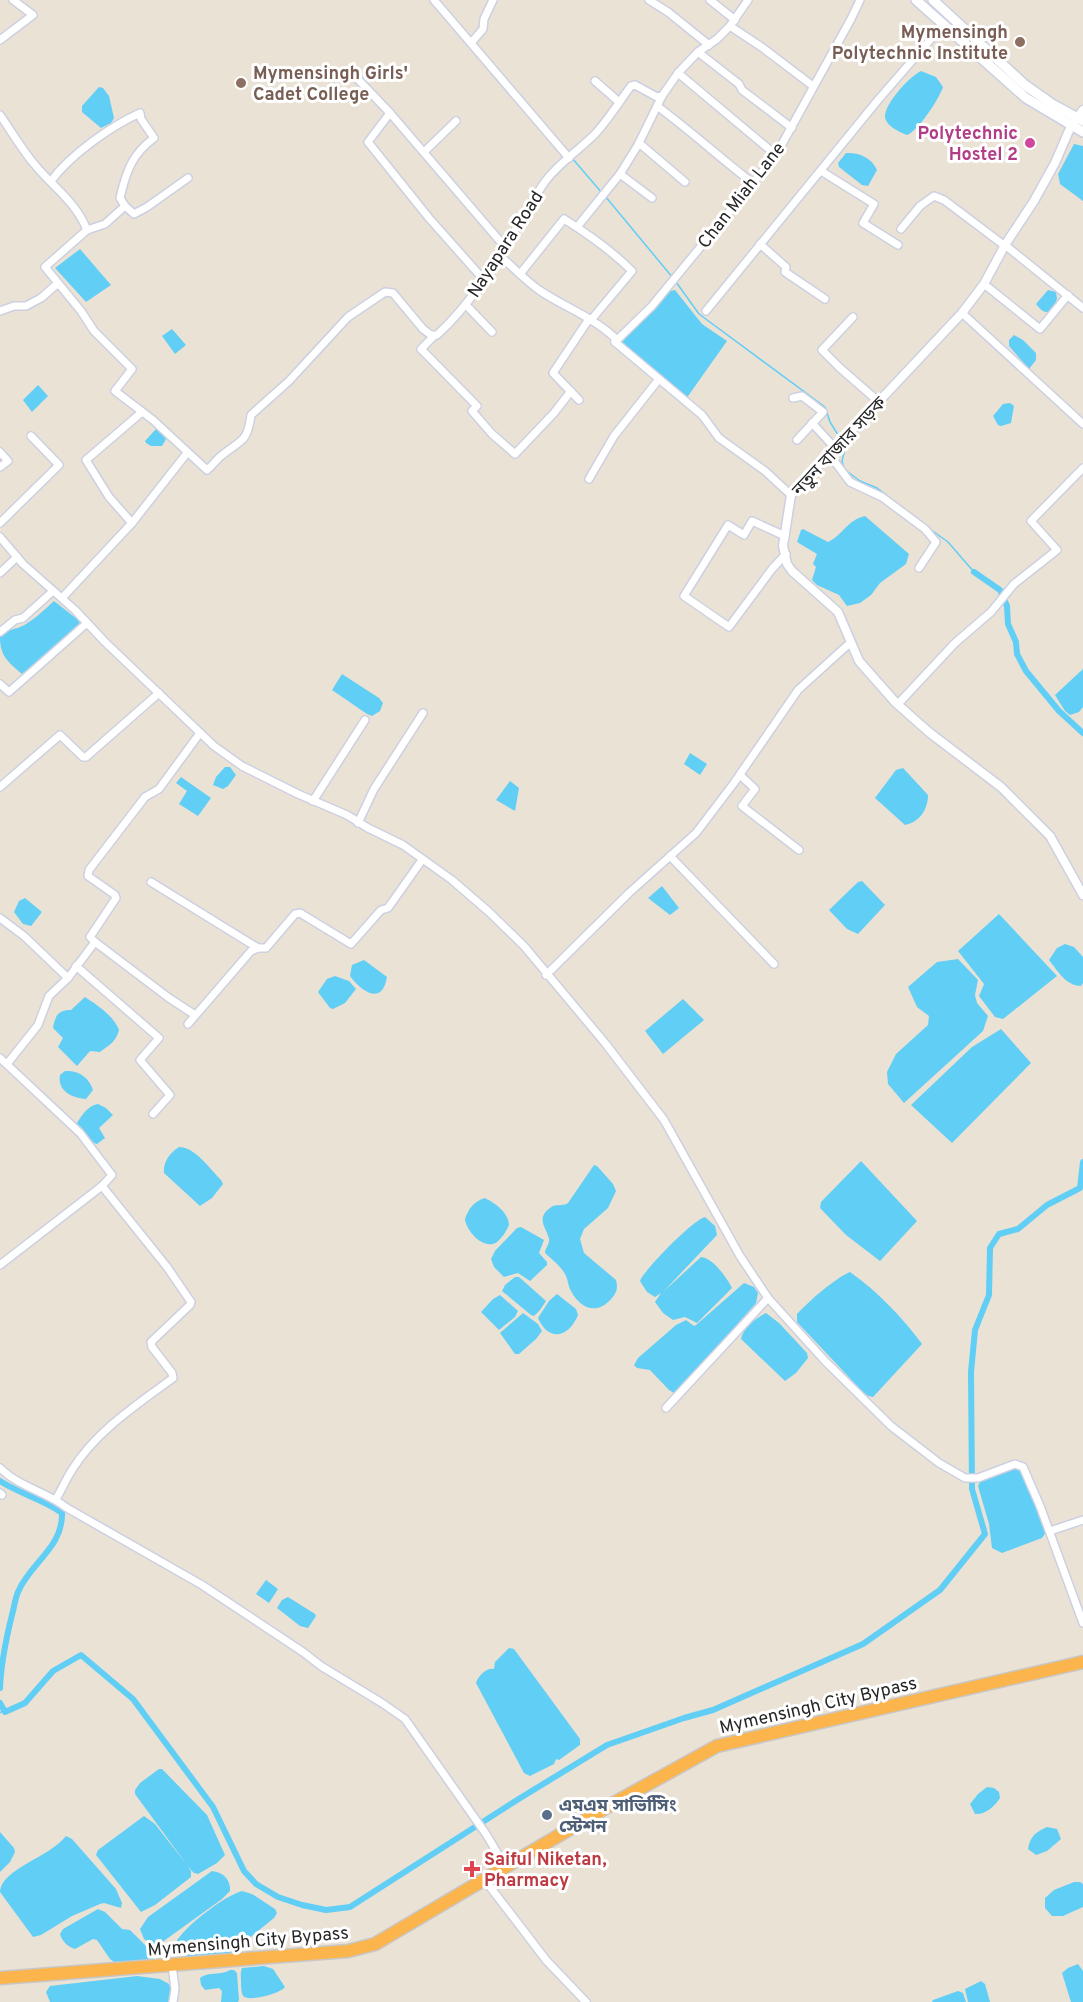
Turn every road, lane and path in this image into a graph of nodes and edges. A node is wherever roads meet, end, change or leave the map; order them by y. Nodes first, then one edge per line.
1 (13, 0) edge
2 (434, 0) edge
3 (493, 0) edge
4 (649, 0) edge
5 (710, 0) edge
6 (748, 0) edge
7 (860, 0) edge
8 (916, 0) edge
9 (933, 0) edge
10 (732, 23) junction
11 (943, 25) junction
12 (0, 40) edge
13 (471, 43) junction
14 (709, 45) junction
15 (698, 52) junction
16 (351, 72) dead end
17 (678, 73) junction
18 (594, 81) dead end
19 (813, 86) junction
20 (662, 96) junction
21 (619, 102) junction
22 (657, 106) junction
23 (390, 113) junction
24 (0, 115) edge
25 (1079, 119) edge
26 (456, 121) dead end
27 (792, 128) junction
28 (1083, 132) edge
29 (639, 143) junction
30 (424, 152) junction
31 (776, 155) junction
32 (569, 158) junction
33 (821, 171) junction
34 (620, 174) junction
35 (188, 178) dead end
36 (51, 181) junction
37 (685, 182) dead end
38 (754, 184) junction
39 (652, 198) dead end
40 (125, 206) junction
41 (577, 227) junction
42 (901, 229) dead end
43 (87, 230) junction
44 (760, 244) junction
45 (898, 245) dead end
46 (1005, 245) junction
47 (505, 247) junction
48 (500, 256) junction
49 (520, 274) junction
50 (484, 280) junction
51 (57, 284) junction
52 (984, 284) junction
53 (1068, 295) junction
54 (825, 299) dead end
55 (466, 305) junction
56 (1083, 308) edge
57 (0, 311) edge
58 (706, 311) dead end
59 (962, 313) junction
60 (853, 317) dead end
61 (590, 319) junction
62 (492, 332) dead end
63 (434, 336) junction
64 (615, 342) junction
65 (659, 379) junction
66 (571, 391) junction
67 (793, 398) dead end
68 (579, 400) dead end
69 (879, 402) junction
70 (142, 412) junction
71 (812, 423) junction
72 (1083, 424) edge
73 (31, 436) dead end
74 (797, 440) dead end
75 (832, 451) junction
76 (0, 453) edge
77 (187, 453) junction
78 (0, 467) edge
79 (1083, 468) edge
80 (589, 479) dead end
81 (791, 495) junction
82 (0, 523) edge
83 (132, 523) junction
84 (785, 536) junction
85 (0, 537) edge
86 (786, 554) junction
87 (18, 557) junction
88 (919, 568) dead end
89 (0, 573) edge
90 (53, 591) junction
91 (62, 598) junction
92 (87, 623) junction
93 (0, 632) edge
94 (851, 642) junction
95 (0, 684) edge
96 (159, 693) junction
97 (898, 704) junction
98 (423, 713) dead end
99 (365, 720) dead end
100 (200, 733) junction
101 (740, 775) junction
102 (0, 787) edge
103 (313, 801) junction
104 (358, 823) junction
105 (799, 850) dead end
106 (670, 856) junction
107 (422, 860) junction
108 (152, 882) dead end
109 (1083, 895) edge
110 (0, 918) edge
111 (95, 942) junction
112 (258, 948) junction
113 (774, 964) dead end
114 (76, 966) junction
115 (546, 975) junction
116 (68, 978) junction
117 (195, 1015) junction
118 (188, 1024) dead end
119 (0, 1058) edge
120 (7, 1064) junction
121 (153, 1114) dead end
122 (102, 1186) junction
123 (0, 1265) edge
124 (768, 1298) junction
125 (666, 1408) dead end
126 (0, 1468) edge
127 (56, 1499) junction
128 (1083, 1520) edge
129 (1050, 1531) junction
130 (1083, 1623) edge
131 (1083, 1662) edge
132 (505, 1866) junction
133 (483, 1879) junction
134 (172, 1965) junction
135 (0, 1978) edge
136 (173, 2002) edge
137 (586, 2002) edge

1 - 12 street
2 - 13 street
3 - 13 street
4 - 14 street
5 - 10 street
6 - 10 street
7 - 19 street, Chan Miah Lane
8 - 11 main road
9 - 25 main road
10 - 14 street
10 - 19 street
11 - 25 main road
11 - 33 street
13 - 32 street
14 - 15 street
15 - 17 street
15 - 27 street
16 - 23 street
17 - 20 street
17 - 31 street
18 - 21 street
19 - 27 street, Chan Miah Lane
20 - 21 street, Nayapara Road
20 - 22 street
21 - 32 street, Nayapara Road
22 - 29 street
22 - 38 street
23 - 30 street
23 - 50 street
24 - 36 street
25 - 28 main road
25 - 46 street, নতুন বাজার সড়ক
26 - 30 street
27 - 31 street, Chan Miah Lane
29 - 34 street
29 - 37 street
30 - 47 street
31 - 38 street, Chan Miah Lane
32 - 47 street, Nayapara Road
33 - 44 street
33 - 45 street
34 - 39 street
34 - 41 street
35 - 40 street
36 - 40 street
36 - 43 street
38 - 64 street, Chan Miah Lane
40 - 43 street
41 - 49 street
41 - 61 street
42 - 46 street
43 - 51 street
44 - 54 street
44 - 58 street
46 - 52 street, নতুন বাজার সড়ক
46 - 53 street
47 - 48 street, Nayapara Road
48 - 49 street
48 - 50 street, Nayapara Road
49 - 61 street
50 - 55 street, Nayapara Road
51 - 57 street
51 - 70 street
52 - 53 street
52 - 59 street, নতুন বাজার সড়ক
53 - 56 street
55 - 62 street
55 - 63 street, Nayapara Road
59 - 69 street, নতুন বাজার সড়ক
59 - 72 street
60 - 69 street
61 - 64 street
61 - 66 street
63 - 66 street
63 - 77 street
64 - 65 street
65 - 80 street
65 - 81 street
66 - 68 street
67 - 71 street
69 - 75 street, নতুন বাজার সড়ক
70 - 77 street
70 - 83 street
71 - 74 street
71 - 75 street
73 - 82 street
75 - 81 street, নতুন বাজার সড়ক
75 - 88 street
76 - 78 street
77 - 83 street
79 - 97 street
81 - 84 street, নতুন বাজার সড়ক
83 - 91 street
84 - 86 street, নতুন বাজার সড়ক
84 - 86 street
85 - 87 street
86 - 94 street, নতুন বাজার সড়ক
87 - 89 street
87 - 90 street
90 - 91 street
90 - 93 street
91 - 92 street
92 - 95 street
92 - 96 street
94 - 97 street, নতুন বাজার সড়ক
94 - 101 street
96 - 100 street
96 - 102 street
97 - 109 street, নতুন বাজার সড়ক
98 - 104 street
99 - 103 street
100 - 103 street
100 - 111 street
101 - 105 street
101 - 106 street
103 - 104 street
104 - 107 street
106 - 113 street
106 - 115 street
107 - 112 street
107 - 115 street
108 - 112 street
110 - 116 street
111 - 114 street
111 - 117 street
112 - 117 street
114 - 116 street
114 - 121 street
115 - 124 street
116 - 120 street
117 - 118 street
119 - 120 street
120 - 122 street
122 - 123 street
122 - 127 street
124 - 125 street
124 - 129 street
126 - 127 street
127 - 132 street
128 - 129 street
129 - 130 street
131 - 132 highway, Mymensingh City Bypass
132 - 133 highway, Mymensingh City Bypass
133 - 134 highway, Mymensingh City Bypass
133 - 137 street
134 - 135 highway, Mymensingh City Bypass
134 - 136 street

